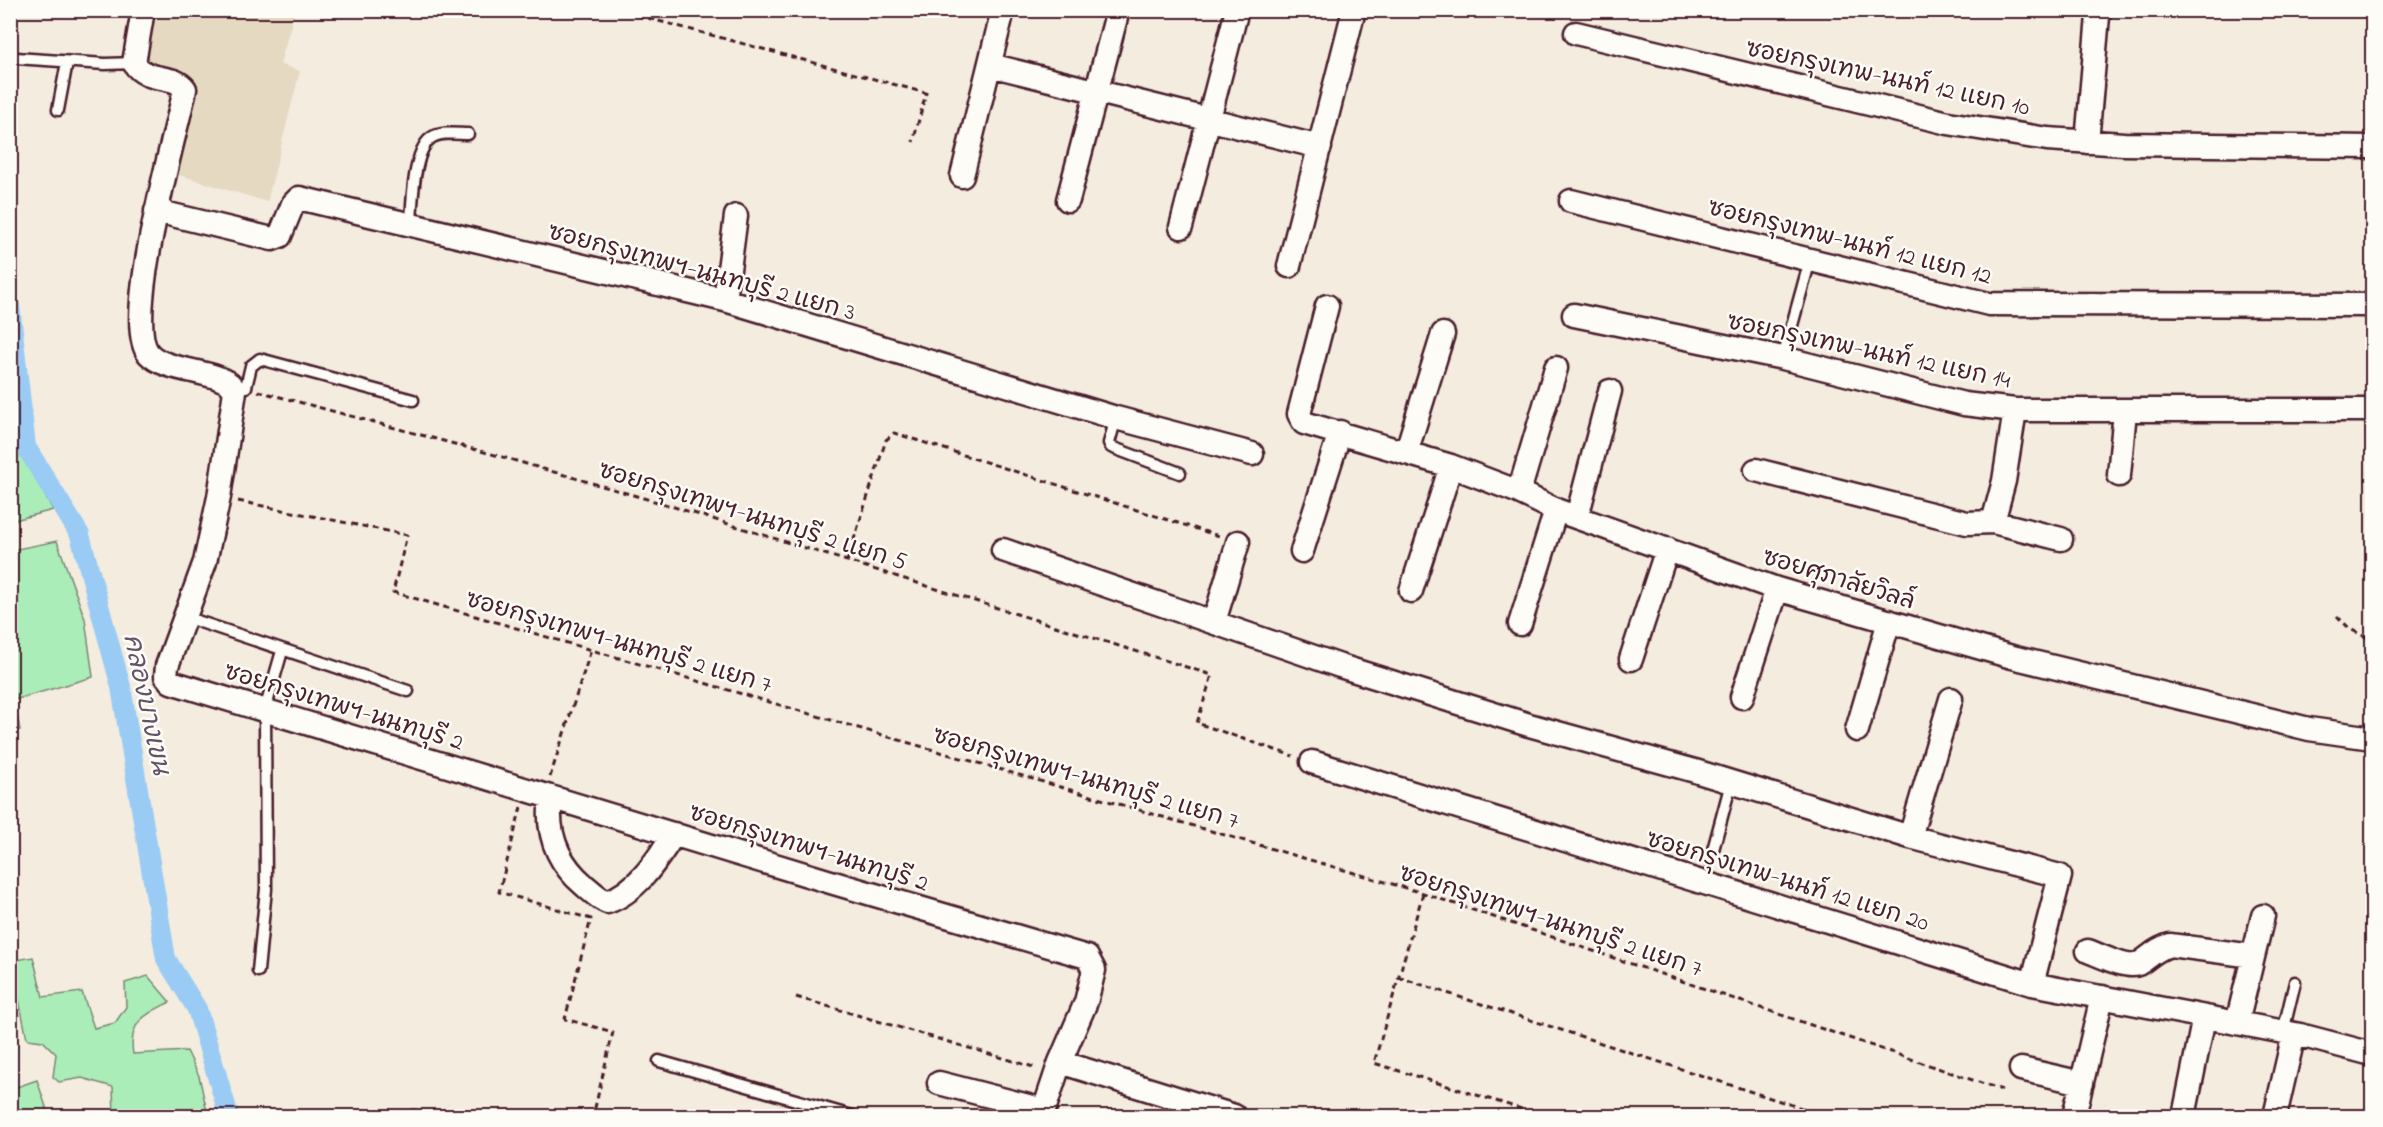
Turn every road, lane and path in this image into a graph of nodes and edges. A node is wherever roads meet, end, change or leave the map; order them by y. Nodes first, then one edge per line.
1 (143, 10) edge
2 (618, 10) edge
3 (1003, 10) edge
4 (1118, 10) edge
5 (1237, 10) edge
6 (1354, 10) edge
7 (2098, 16) dead end
8 (1576, 33) dead end
9 (16, 58) dead end
10 (67, 63) junction
11 (134, 63) junction
12 (990, 65) junction
13 (1097, 92) junction
14 (58, 110) dead end
15 (1209, 120) junction
16 (468, 134) dead end
17 (913, 142) dead end
18 (2087, 142) junction
19 (1320, 147) junction
20 (2373, 147) edge
21 (962, 176) dead end
22 (1068, 200) dead end
23 (1571, 201) dead end
24 (156, 211) junction
25 (736, 216) dead end
26 (411, 224) junction
27 (1181, 226) dead end
28 (1810, 260) junction
29 (1290, 266) dead end
30 (725, 300) junction
31 (2373, 305) edge
32 (1327, 306) dead end
33 (1574, 315) dead end
34 (1443, 334) dead end
35 (1783, 358) junction
36 (1556, 368) dead end
37 (246, 387) joint
38 (1610, 391) dead end
39 (413, 400) dead end
40 (2015, 410) junction
41 (2373, 410) edge
42 (2125, 411) junction
43 (1116, 418) junction
44 (1340, 432) junction
45 (1406, 453) junction
46 (1252, 454) dead end
47 (1451, 466) junction
48 (1756, 470) dead end
49 (1180, 473) dead end
50 (2119, 476) dead end
51 (1519, 492) junction
52 (219, 497) junction
53 (1566, 513) junction
54 (1993, 522) junction
55 (2061, 539) dead end
56 (1238, 542) joint
57 (1667, 549) junction
58 (1003, 550) dead end
59 (1302, 551) dead end
60 (847, 561) junction
61 (1777, 589) junction
62 (1411, 591) dead end
63 (2337, 616) dead end
64 (185, 617) junction
65 (1889, 621) junction
66 (1214, 622) junction
67 (1520, 624) dead end
68 (2373, 640) edge
69 (591, 650) junction
70 (282, 651) junction
71 (1631, 659) dead end
72 (408, 691) dead end
73 (1742, 697) dead end
74 (1951, 699) dead end
75 (265, 710) junction
76 (1857, 729) dead end
77 (2373, 738) edge
78 (1312, 762) joint
79 (1731, 783) junction
80 (540, 794) junction
81 (674, 834) junction
82 (1910, 837) junction
83 (1710, 861) dead end
84 (1423, 893) junction
85 (2264, 916) dead end
86 (2088, 951) dead end
87 (2253, 956) junction
88 (258, 971) dead end
89 (1398, 977) junction
90 (2295, 982) dead end
91 (2032, 984) junction
92 (796, 997) dead end
93 (2102, 997) junction
94 (2204, 1017) junction
95 (2236, 1023) junction
96 (2289, 1033) junction
97 (2373, 1054) edge
98 (659, 1061) dead end
99 (1058, 1068) junction
100 (2021, 1070) dead end
101 (939, 1083) dead end
102 (2082, 1083) junction
103 (2002, 1090) dead end
104 (1043, 1113) edge
105 (593, 1116) edge
106 (852, 1116) edge
107 (1234, 1116) edge
108 (1544, 1116) edge
109 (1826, 1116) edge
110 (2074, 1116) edge
111 (2184, 1116) edge
112 (2275, 1116) edge

1 - 11 street
2 - 17 path
3 - 12 street
4 - 13 street
5 - 15 street
6 - 19 street
7 - 18 street
8 - 18 street, ซอยกรุงเทพ-นนท์ 12 แยก 10
9 - 10 lane
10 - 11 lane
10 - 14 lane
11 - 24 street, ซอยกรุงเทพฯ-นนทบุรี 2
12 - 13 street
12 - 21 street
13 - 15 street
13 - 22 street
15 - 19 street
15 - 27 street
16 - 26 lane
18 - 20 street, ซอยกรุงเทพ-นนท์ 12 แยก 10
19 - 29 street
23 - 28 street, ซอยกรุงเทพ-นนท์ 12 แยก 12
24 - 26 street, ซอยกรุงเทพฯ-นนทบุรี 2 แยก 3
24 - 52 street, ซอยกรุงเทพฯ-นนทบุรี 2
25 - 30 street
26 - 30 street, ซอยกรุงเทพฯ-นนทบุรี 2 แยก 3
28 - 31 street, ซอยกรุงเทพ-นนท์ 12 แยก 12
28 - 35 lane
30 - 43 street, ซอยกรุงเทพฯ-นนทบุรี 2 แยก 3
32 - 44 street, ซอยศุภาลัยวิลล์
33 - 35 street, ซอยกรุงเทพ-นนท์ 12 แยก 14
34 - 45 street
35 - 40 street, ซอยกรุงเทพ-นนท์ 12 แยก 14
36 - 51 street
37 - 39 lane
37 - 60 path, ซอยกรุงเทพฯ-นนทบุรี 2 แยก 5
38 - 53 street
40 - 42 street, ซอยกรุงเทพ-นนท์ 12 แยก 14
40 - 54 street
41 - 42 street, ซอยกรุงเทพ-นนท์ 12 แยก 14
42 - 50 street
43 - 46 street, ซอยกรุงเทพฯ-นนทบุรี 2 แยก 3
43 - 49 lane
44 - 45 street, ซอยศุภาลัยวิลล์
44 - 59 street
45 - 47 street, ซอยศุภาลัยวิลล์
47 - 51 street, ซอยศุภาลัยวิลล์
47 - 62 street
48 - 54 street
51 - 53 street, ซอยศุภาลัยวิลล์
52 - 64 street, ซอยกรุงเทพฯ-นนทบุรี 2
52 - 69 path, ซอยกรุงเทพฯ-นนทบุรี 2 แยก 7
53 - 57 street, ซอยศุภาลัยวิลล์
53 - 67 street
54 - 55 street
56 - 60 path
56 - 66 street
57 - 61 street, ซอยศุภาลัยวิลล์
57 - 71 street
58 - 66 street
60 - 78 path, ซอยกรุงเทพฯ-นนทบุรี 2 แยก 5
61 - 65 street, ซอยศุภาลัยวิลล์
61 - 73 street
63 - 68 path
64 - 70 lane
64 - 75 street, ซอยกรุงเทพฯ-นนทบุรี 2
65 - 76 street
65 - 77 street, ซอยศุภาลัยวิลล์
66 - 79 street
69 - 80 path
69 - 84 path, ซอยกรุงเทพฯ-นนทบุรี 2 แยก 7
70 - 72 lane
70 - 75 lane
74 - 82 street
75 - 80 street, ซอยกรุงเทพฯ-นนทบุรี 2
75 - 88 lane
78 - 91 street, ซอยกรุงเทพ-นนท์ 12 แยก 20
79 - 82 street
79 - 83 lane
80 - 81 street, ซอยกรุงเทพฯ-นนทบุรี 2
80 - 81 street
80 - 105 path
81 - 99 street, ซอยกรุงเทพฯ-นนทบุรี 2
82 - 91 street
84 - 89 path
84 - 103 path, ซอยกรุงเทพฯ-นนทบุรี 2 แยก 7
85 - 87 street
86 - 87 street
87 - 95 street
89 - 108 path
89 - 109 path
90 - 96 lane
91 - 93 street, ซอยกรุงเทพ-นนท์ 12 แยก 20
92 - 99 path
93 - 94 street, ซอยกรุงเทพ-นนท์ 12 แยก 20
93 - 102 street
94 - 95 street, ซอยกรุงเทพ-นนท์ 12 แยก 20
94 - 111 street
95 - 96 street, ซอยกรุงเทพ-นนท์ 12 แยก 20
96 - 97 street, ซอยกรุงเทพ-นนท์ 12 แยก 20
96 - 112 street
98 - 106 lane
99 - 104 street, ซอยกรุงเทพฯ-นนทบุรี 2
99 - 107 street
100 - 102 street
101 - 104 street
102 - 110 street

